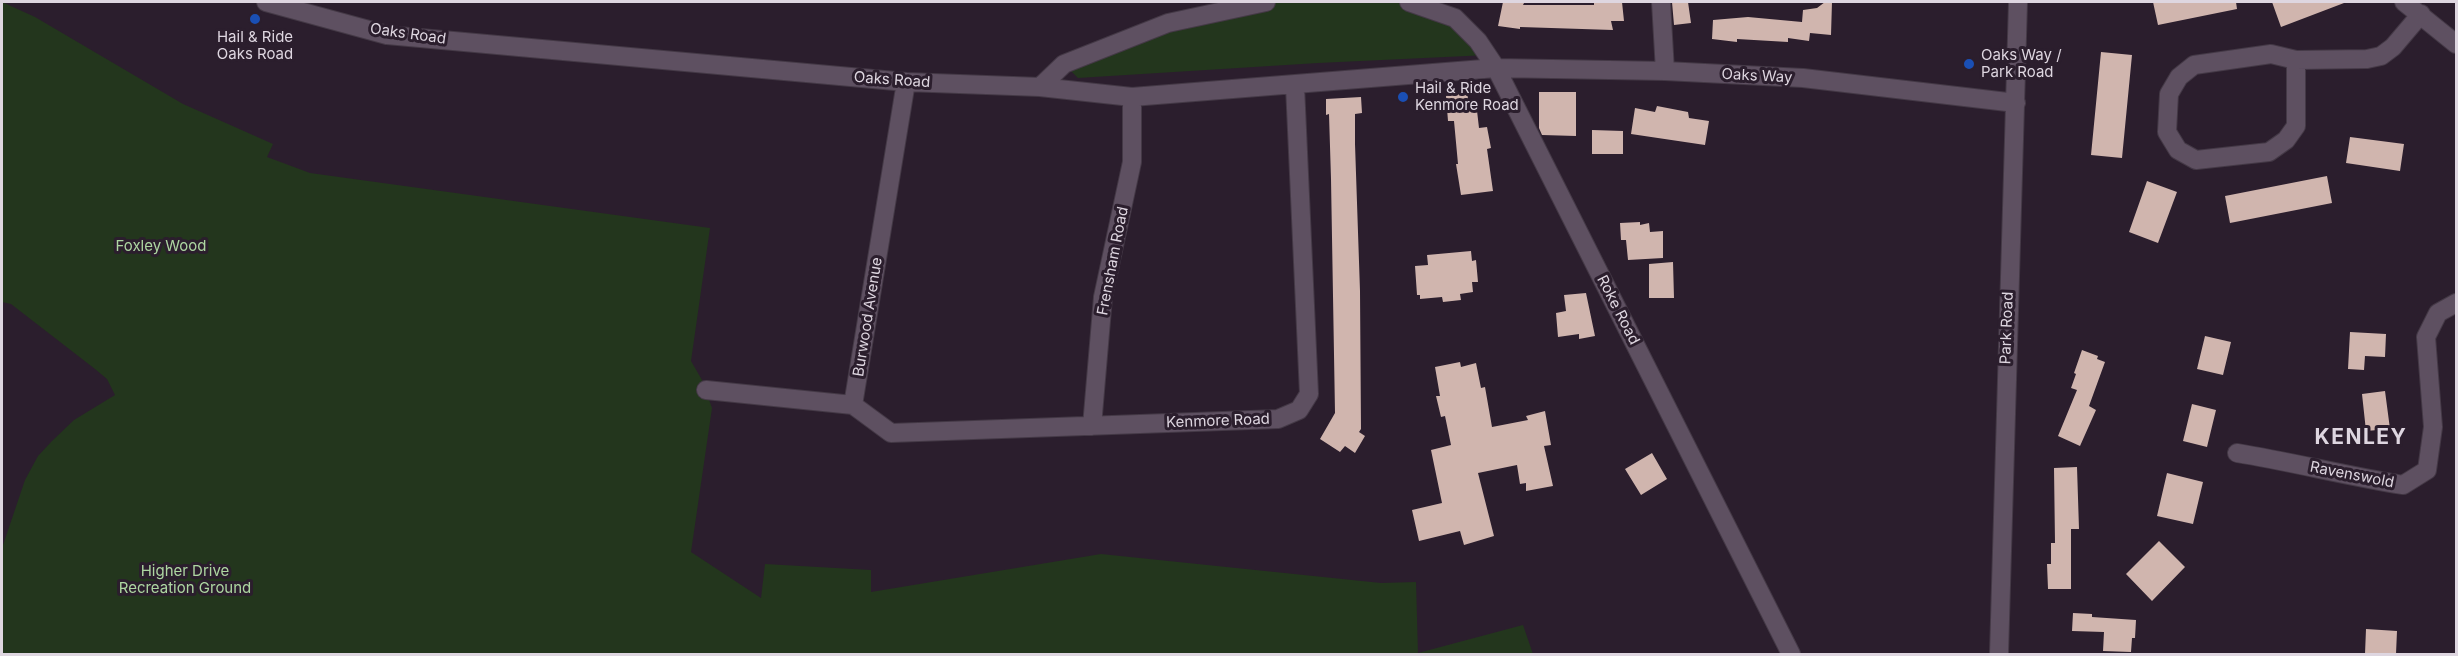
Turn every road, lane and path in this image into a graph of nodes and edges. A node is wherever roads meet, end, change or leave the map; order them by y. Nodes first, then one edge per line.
1 (266, 2) edge
2 (1266, 2) edge
3 (1409, 2) edge
4 (1661, 2) edge
5 (2018, 2) edge
6 (2404, 2) edge
7 (2421, 14) junction
8 (2457, 44) edge
9 (2296, 60) junction
10 (1496, 68) junction
11 (1665, 71) junction
12 (906, 82) junction
13 (1295, 86) junction
14 (1040, 87) junction
15 (1132, 97) junction
16 (2016, 103) junction
17 (2457, 303) edge
18 (706, 390) dead end
19 (853, 405) junction
20 (1092, 426) junction
21 (2237, 453) dead end
22 (1791, 654) edge
23 (1999, 654) edge

1 - 12 street, Oaks Road
2 - 14 street
3 - 10 street, Roke Road
4 - 11 street
5 - 16 street, Park Road
6 - 7 street
7 - 8 street
7 - 9 street
9 - 9 street
10 - 11 street, Oaks Way
10 - 13 street, Oaks Road
10 - 22 street, Roke Road
11 - 16 street, Oaks Way
12 - 14 street, Oaks Road
12 - 19 street, Burwood Avenue
13 - 15 street, Oaks Road
13 - 20 street, Kenmore Road
14 - 15 street, Oaks Road
15 - 20 street, Frensham Road
16 - 23 street, Park Road
17 - 21 street, Ravenswold
18 - 19 street
19 - 20 street, Kenmore Road

